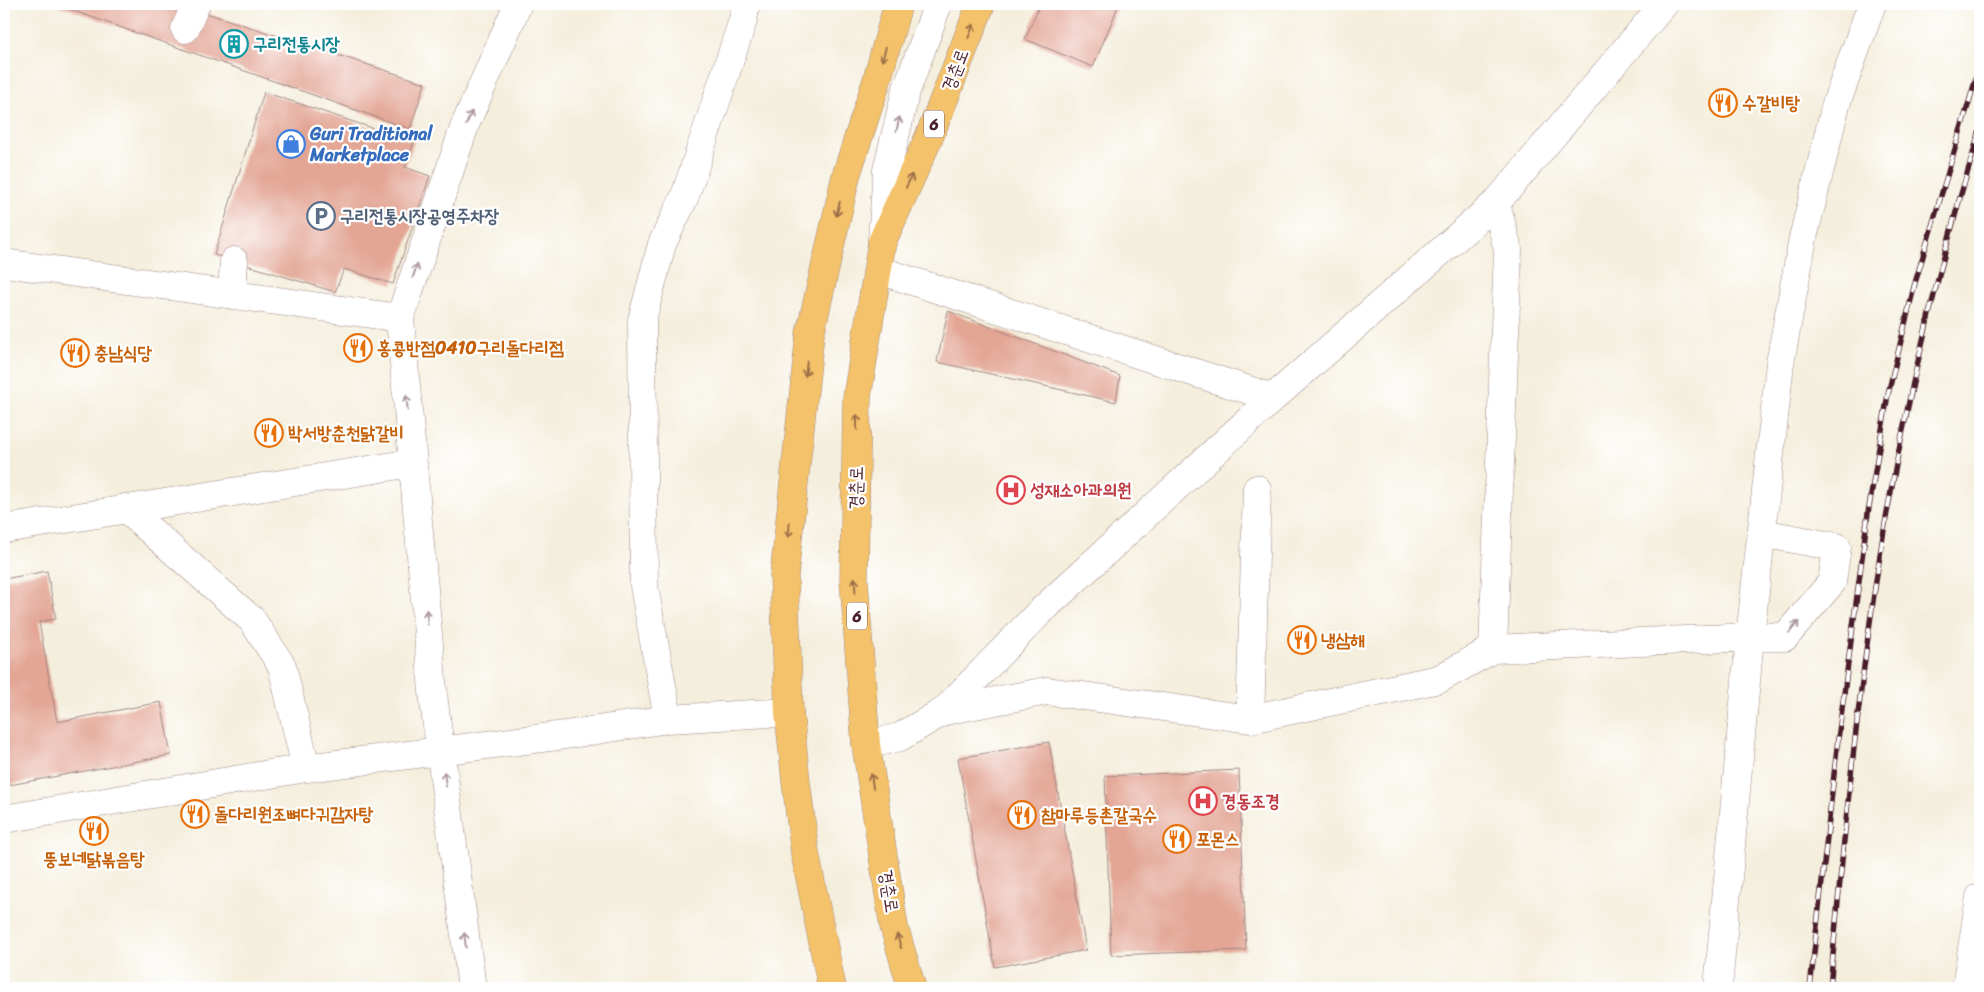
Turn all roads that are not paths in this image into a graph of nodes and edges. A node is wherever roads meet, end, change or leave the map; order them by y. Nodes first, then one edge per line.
1 (196, 4) edge
2 (518, 4) edge
3 (746, 4) edge
4 (938, 4) edge
5 (981, 4) edge
6 (1664, 4) edge
7 (1872, 4) edge
8 (897, 5) edge
9 (185, 29) dead end
10 (1496, 204) junction
11 (882, 242) junction
12 (234, 261) dead end
13 (4, 263) edge
14 (878, 270) junction
15 (232, 295) junction
16 (400, 318) junction
17 (1273, 398) junction
18 (412, 463) junction
19 (1257, 488) dead end
20 (125, 508) junction
21 (4, 529) edge
22 (1761, 532) junction
23 (1750, 637) junction
24 (1493, 649) junction
25 (944, 711) junction
26 (789, 712) junction
27 (668, 719) junction
28 (1250, 719) junction
29 (866, 744) junction
30 (441, 750) junction
31 (306, 768) junction
32 (4, 819) edge
33 (1980, 897) edge
34 (472, 988) edge
35 (832, 988) edge
36 (912, 988) edge
37 (1718, 988) edge
38 (1966, 988) edge

1 - 9 street
16 -> 2 street
3 - 27 street
11 -> 4 street
11 -> 5 main road, 경춘로 / 6
6 - 10 street
7 - 22 street
8 -> 26 main road
10 - 17 street
10 - 24 street
11 - 14 main road, 경춘로 / 6
12 - 15 street
13 - 15 street
14 - 17 street
29 -> 14 main road, 경춘로 / 6
15 - 16 street
18 -> 16 street
17 - 25 street
18 - 20 street
30 -> 18 street
19 - 28 street
20 - 21 street
20 - 31 street
22 - 23 street
23 -> 22 street
23 - 24 street
23 - 37 street
24 - 28 street
25 - 28 street
25 - 29 street
26 - 27 street
26 - 35 main road
27 - 30 street
36 -> 29 main road, 경춘로 / 6
30 - 31 street
34 -> 30 street
31 - 32 street
33 - 38 street

